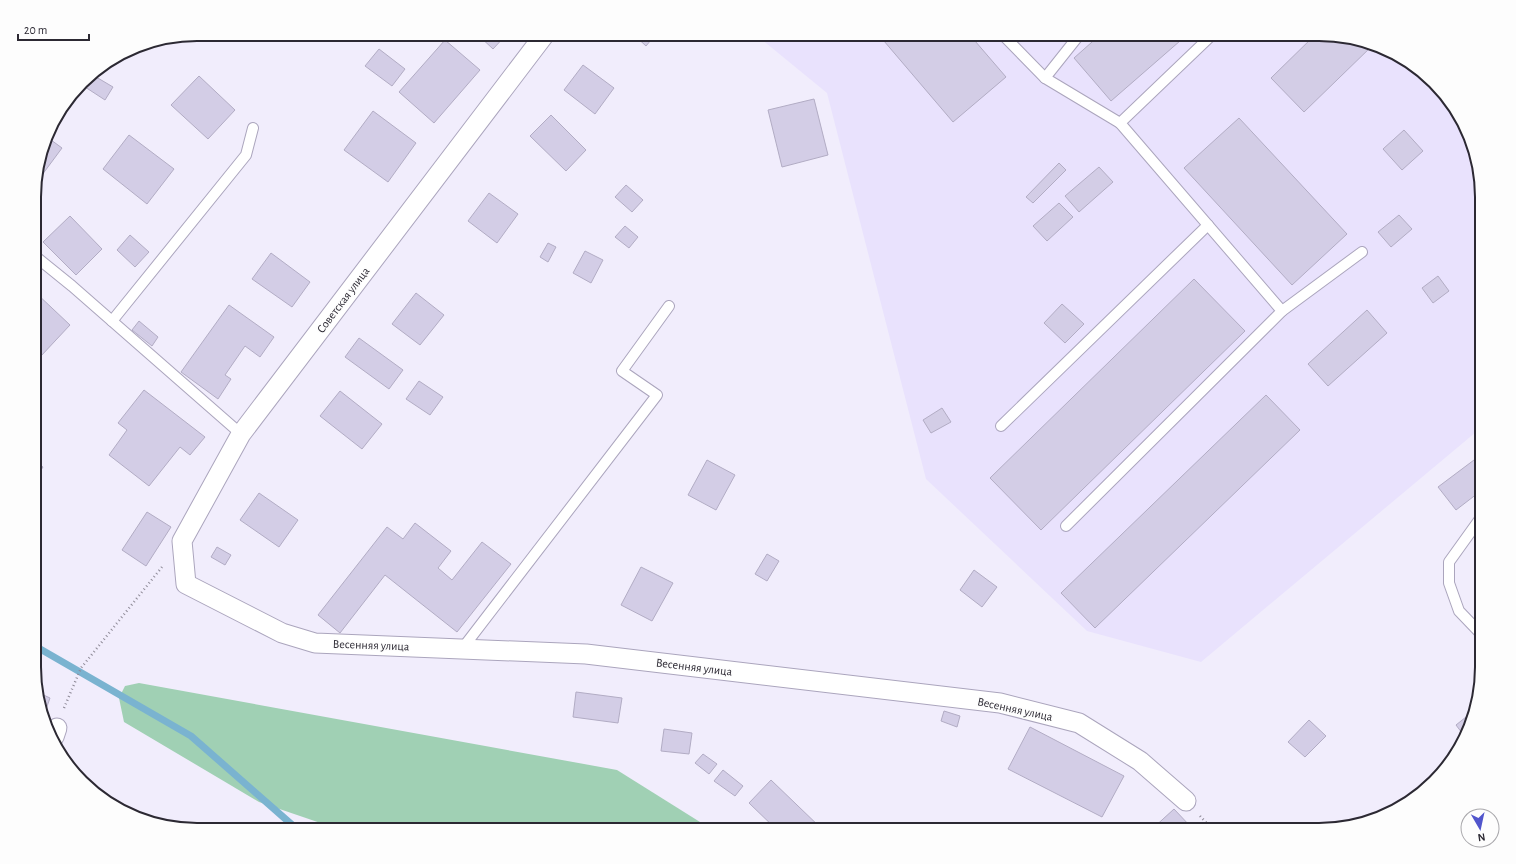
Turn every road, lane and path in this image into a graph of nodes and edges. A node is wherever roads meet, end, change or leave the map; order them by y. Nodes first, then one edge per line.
1 (540, 41) edge
2 (1009, 41) edge
3 (1074, 41) edge
4 (1206, 41) edge
5 (1045, 78) junction
6 (1120, 123) junction
7 (252, 128) dead end
8 (1208, 225) junction
9 (1362, 252) dead end
10 (41, 261) edge
11 (670, 306) dead end
12 (1282, 311) junction
13 (112, 321) junction
14 (1001, 426) dead end
15 (241, 434) junction
16 (1066, 526) dead end
17 (1475, 526) edge
18 (182, 541) junction
19 (1475, 627) edge
20 (462, 649) junction
21 (56, 733) edge
22 (1186, 801) dead end

1 - 15 street, Советская улица
2 - 5 lane
3 - 5 lane
4 - 6 lane
5 - 6 lane
6 - 8 lane
7 - 13 lane
8 - 12 lane
8 - 14 lane
9 - 12 lane
10 - 13 lane
11 - 20 lane
12 - 16 lane
13 - 15 lane
15 - 18 street, Советская улица
17 - 19 lane
18 - 20 street, Весенняя улица
18 - 21 path
20 - 22 street, Весенняя улица

